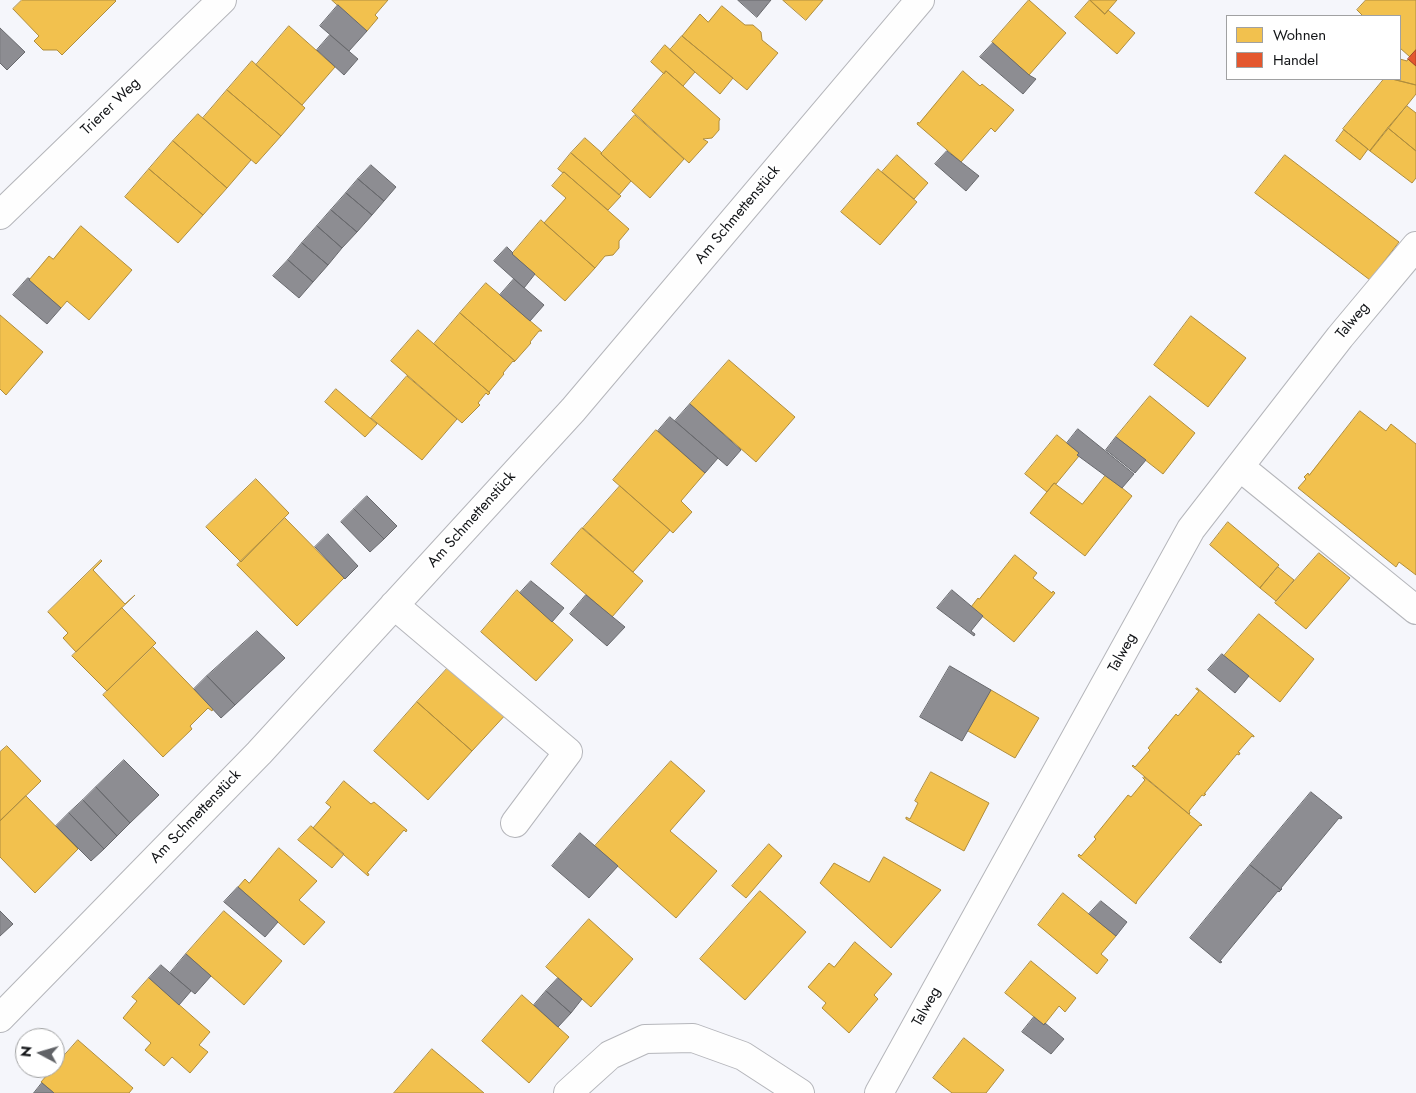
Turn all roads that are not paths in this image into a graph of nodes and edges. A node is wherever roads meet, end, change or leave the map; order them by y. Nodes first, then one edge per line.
1 (222, 0) edge
2 (920, 0) edge
3 (0, 215) edge
4 (1416, 246) edge
5 (1240, 467) junction
6 (394, 605) junction
7 (1416, 610) edge
8 (515, 823) dead end
9 (0, 1018) edge
10 (568, 1093) edge
11 (800, 1093) edge
12 (880, 1093) edge

1 - 3 street, Trierer Weg
2 - 6 street, Am Schmettenstück
4 - 5 street, Talweg
5 - 7 street
5 - 12 street, Talweg
6 - 8 street
6 - 9 street, Am Schmettenstück
10 - 11 street

